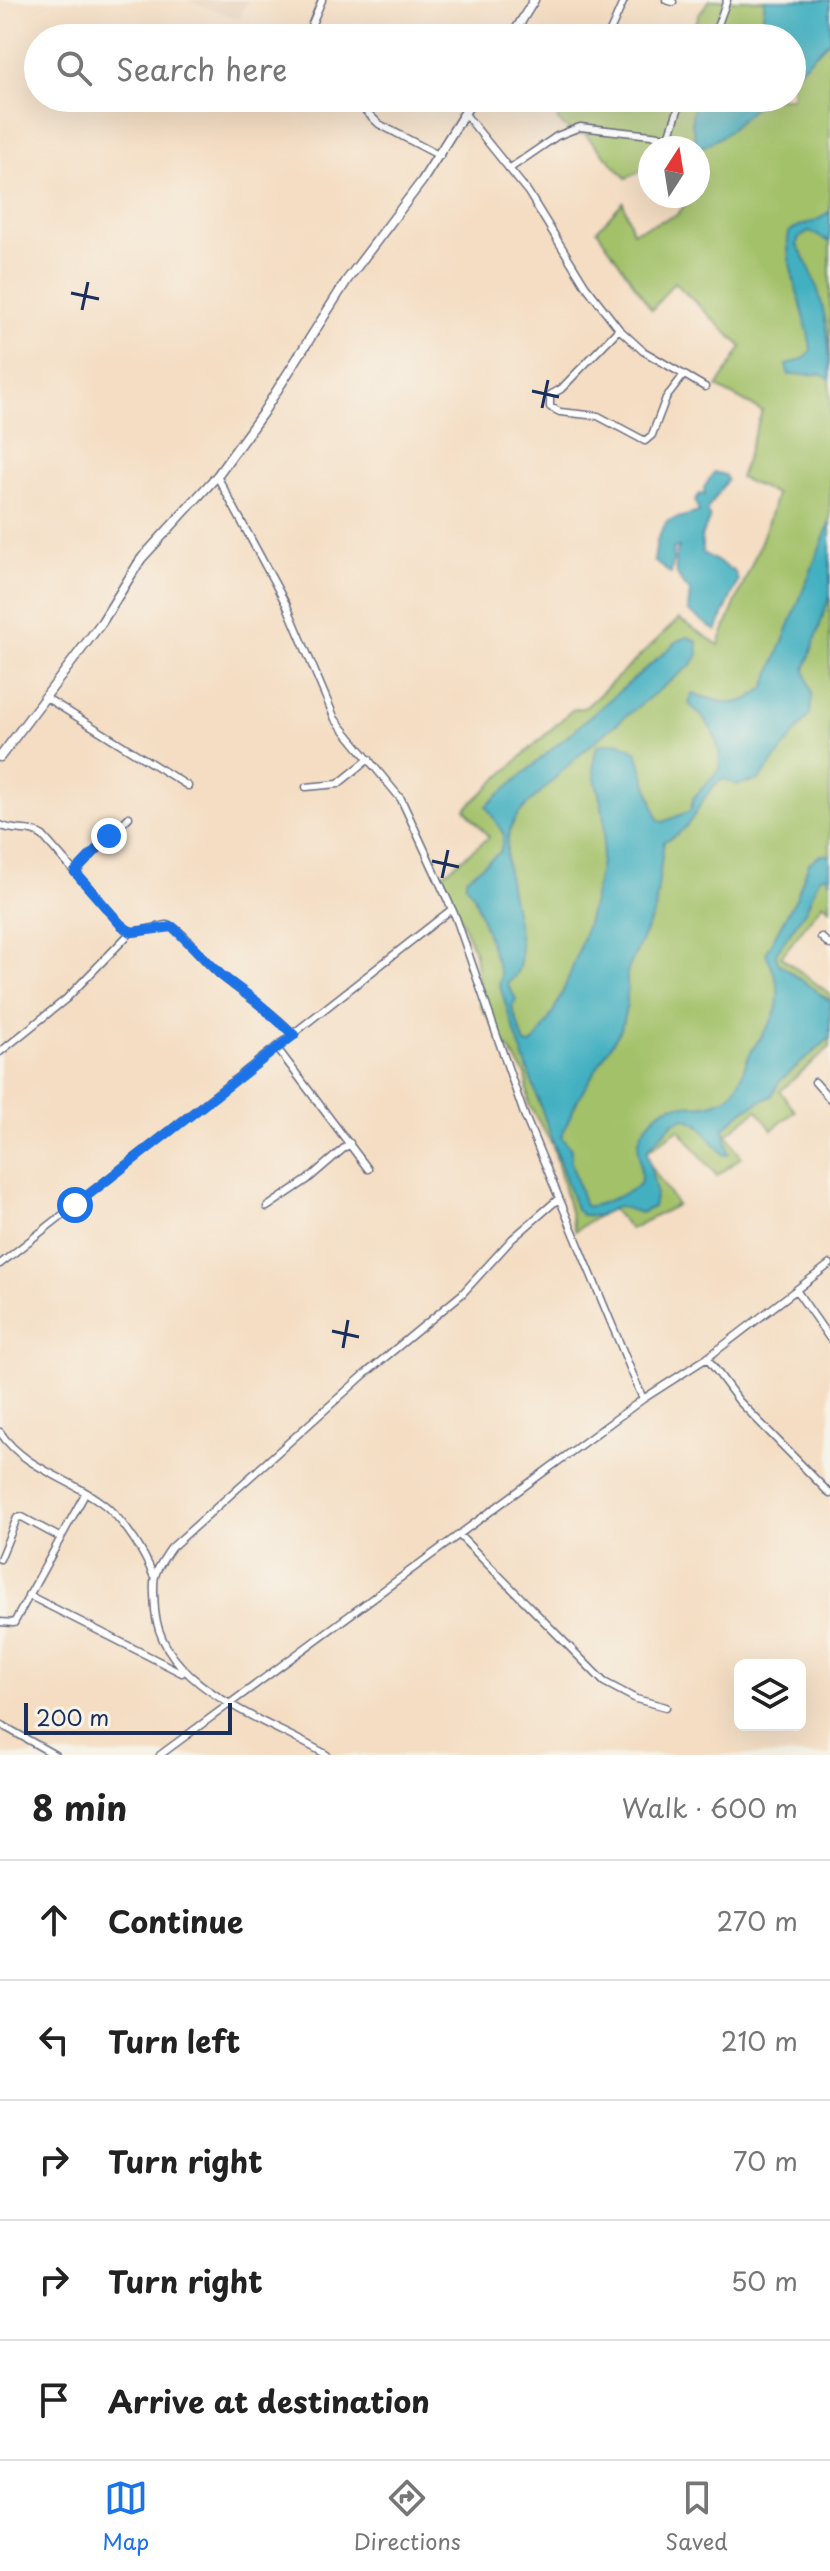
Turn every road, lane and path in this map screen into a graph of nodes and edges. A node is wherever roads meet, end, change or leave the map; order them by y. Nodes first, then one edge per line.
1 (322, 0) edge
2 (534, 0) edge
3 (624, 0) edge
4 (727, 0) edge
5 (312, 24) edge
6 (519, 24) edge
7 (613, 24) edge
8 (718, 24) edge
9 (367, 112) edge
10 (677, 112) edge
11 (465, 114) joint
12 (440, 156) junction
13 (509, 169) junction
14 (619, 329) junction
15 (683, 376) junction
16 (705, 387) dead end
17 (217, 476) junction
18 (45, 697) junction
19 (0, 757) edge
20 (369, 759) junction
21 (188, 786) dead end
22 (306, 787) dead end
23 (129, 817) dead end
24 (0, 825) edge
25 (75, 872) junction
26 (452, 909) junction
27 (131, 932) junction
28 (821, 937) dead end
29 (830, 945) edge
30 (294, 1035) junction
31 (277, 1048) junction
32 (0, 1052) edge
33 (815, 1082) dead end
34 (830, 1099) edge
35 (350, 1143) junction
36 (368, 1169) dead end
37 (557, 1200) junction
38 (267, 1207) dead end
39 (0, 1264) edge
40 (827, 1266) edge
41 (830, 1274) edge
42 (796, 1290) junction
43 (830, 1339) edge
44 (707, 1358) junction
45 (643, 1399) junction
46 (0, 1432) edge
47 (85, 1494) junction
48 (830, 1494) edge
49 (459, 1535) junction
50 (0, 1536) edge
51 (61, 1538) junction
52 (10, 1541) junction
53 (0, 1559) edge
54 (153, 1575) junction
55 (28, 1595) junction
56 (0, 1622) edge
57 (188, 1676) junction
58 (232, 1704) junction
59 (666, 1707) dead end
60 (0, 1724) edge
61 (55, 1755) edge
62 (160, 1755) edge
63 (327, 1755) edge

1 - 5 street
2 - 6 street
3 - 7 street
4 - 8 street
9 - 12 street
10 - 13 street
11 - 12 street
11 - 13 street
12 - 17 street
13 - 14 street
14 - 15 street
14 - 15 street
15 - 16 street
17 - 18 street
17 - 20 street
18 - 19 street
18 - 21 street
20 - 22 street
20 - 26 street
23 - 25 street
24 - 25 street
25 - 27 street
26 - 30 street
26 - 37 street
27 - 30 street
27 - 32 street
28 - 29 street
30 - 31 street
31 - 35 street
31 - 39 street
33 - 34 street
35 - 36 street
35 - 38 street
37 - 45 street
37 - 54 street
40 - 41 street
40 - 42 street
42 - 43 street
42 - 44 street
44 - 45 street
44 - 48 street
45 - 49 street
46 - 47 street
47 - 51 street
47 - 54 street
49 - 58 street
49 - 59 street
50 - 52 street
51 - 52 street
51 - 55 street
52 - 53 street
54 - 57 street
55 - 56 street
55 - 57 street
57 - 58 street
58 - 62 street
58 - 63 street
60 - 61 street

